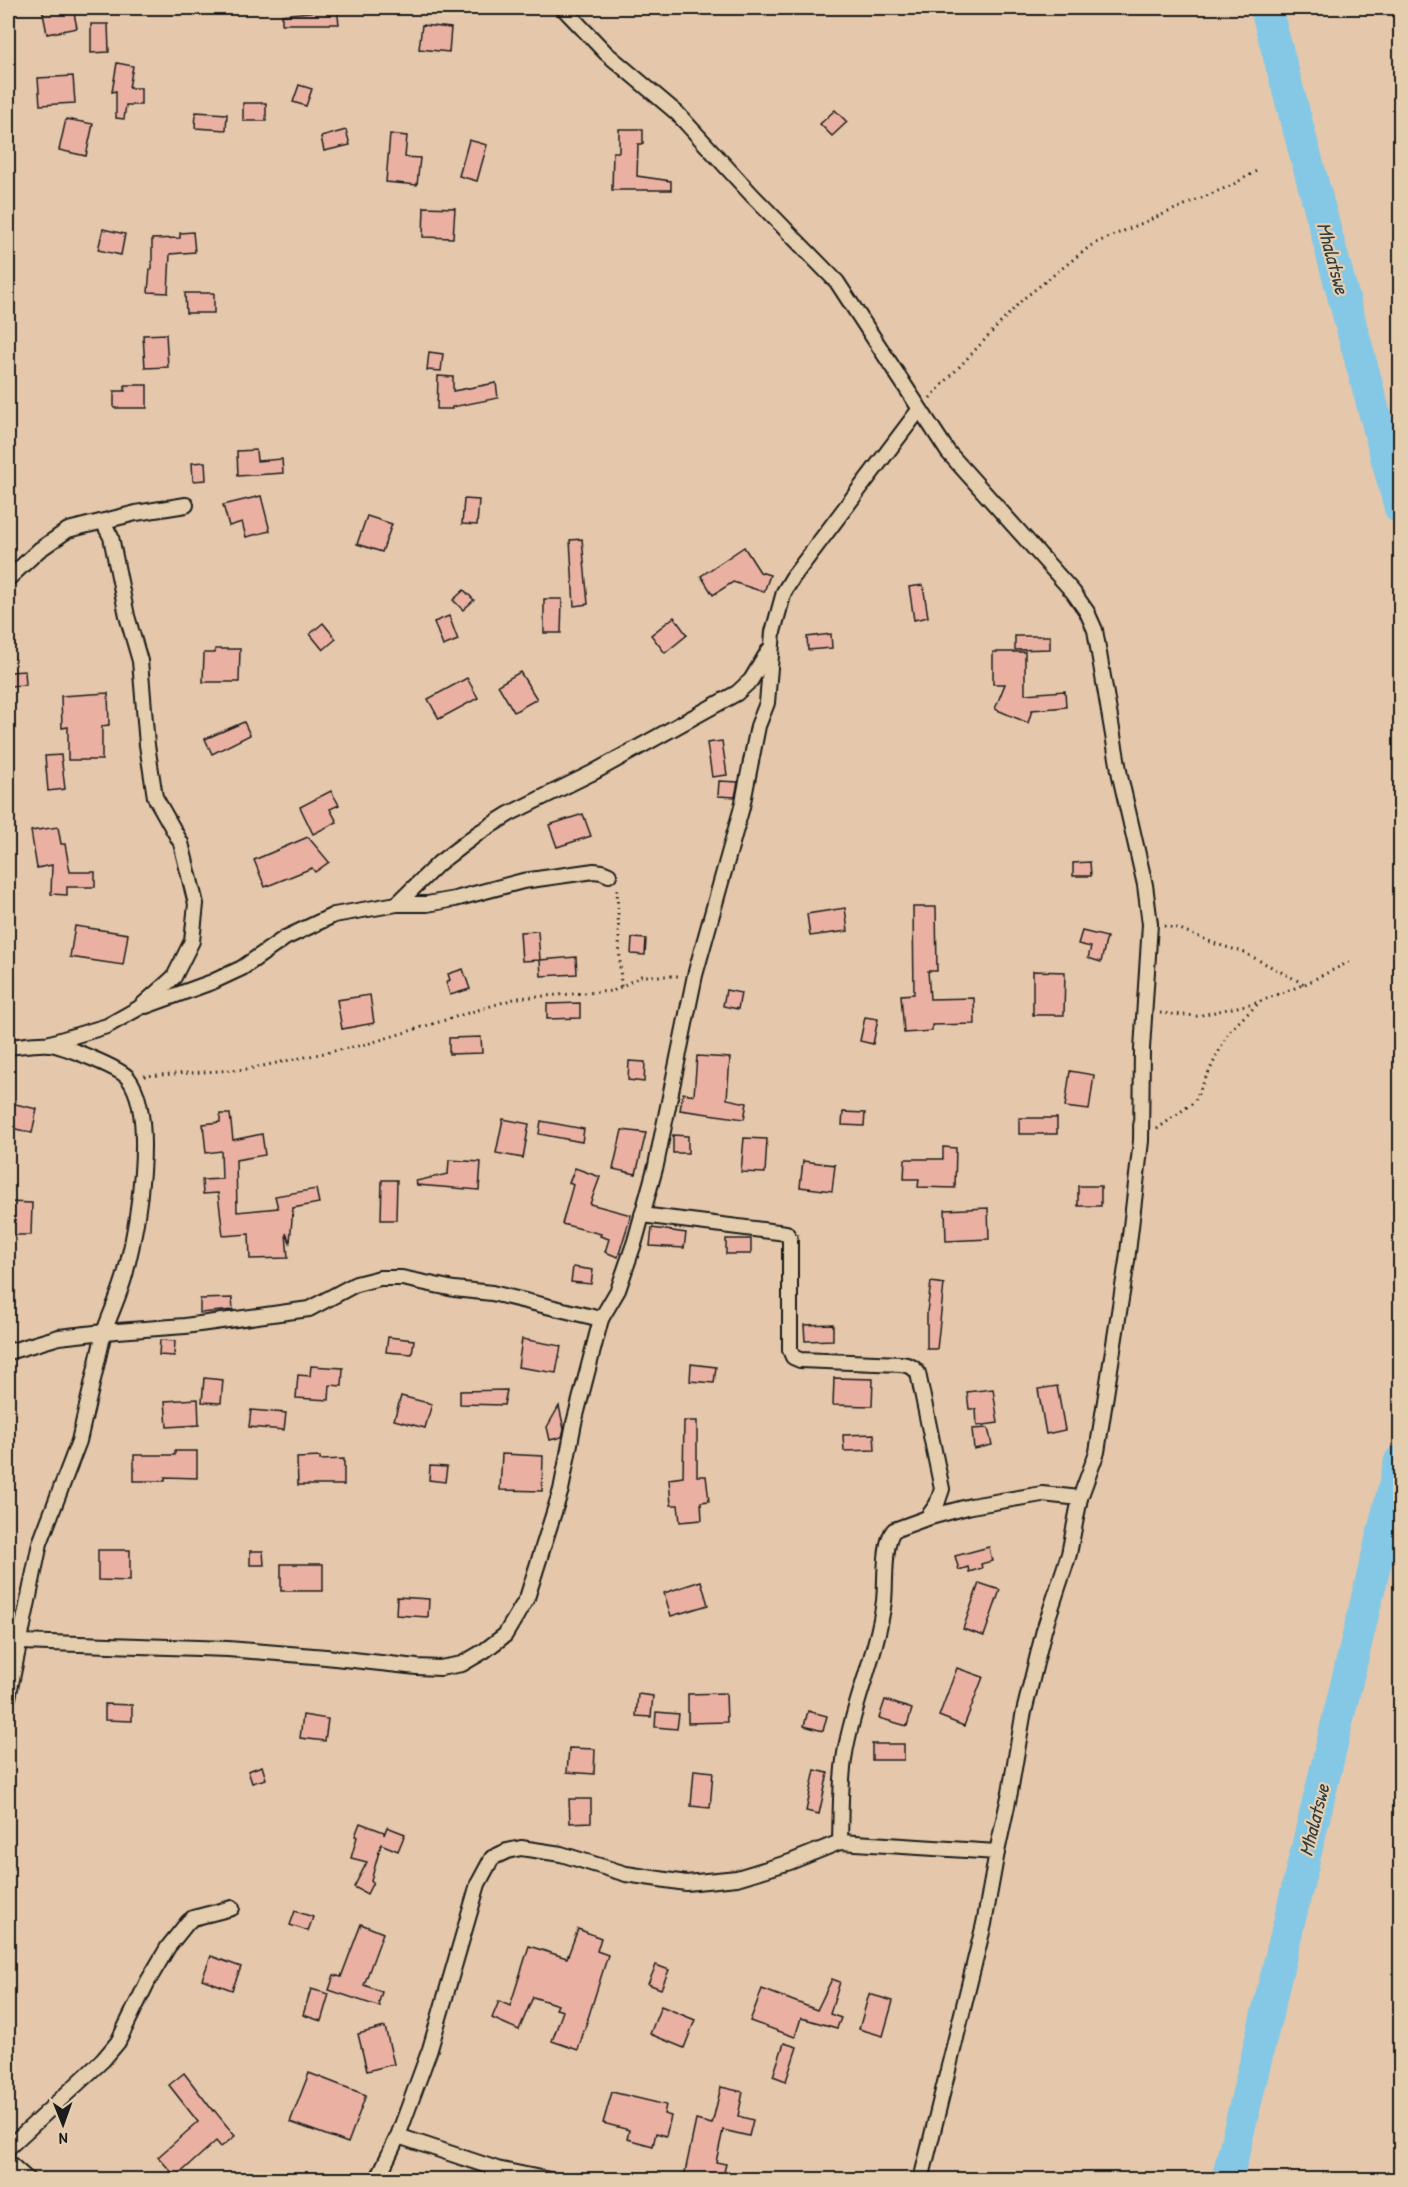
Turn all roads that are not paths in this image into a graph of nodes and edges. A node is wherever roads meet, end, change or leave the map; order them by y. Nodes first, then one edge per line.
1 (563, 8) edge
2 (919, 410) junction
3 (186, 505) dead end
4 (103, 522) junction
5 (8, 579) edge
6 (770, 648) junction
7 (609, 875) road end
8 (397, 904) junction
9 (139, 1008) junction
10 (50, 1043) junction
11 (8, 1047) edge
12 (642, 1215) junction
13 (601, 1319) junction
14 (104, 1332) junction
15 (8, 1352) edge
16 (1080, 1498) junction
17 (927, 1518) junction
18 (20, 1642) junction
19 (8, 1698) edge
20 (840, 1842) junction
21 (997, 1852) junction
22 (232, 1908) dead end
23 (398, 2136) junction
24 (8, 2148) edge
25 (8, 2162) edge
26 (28, 2180) edge
27 (376, 2180) edge
28 (550, 2180) edge
29 (921, 2180) edge

1 - 2 street
2 - 6 street
2 - 16 street
3 - 4 street
4 - 5 street
4 - 9 street
6 - 8 street
6 - 12 street
7 - 8 street
8 - 9 street
9 - 10 street
10 - 11 street
10 - 14 street
12 - 13 street
12 - 17 street
13 - 14 street
13 - 18 street
14 - 15 street
14 - 18 street
16 - 17 street
16 - 21 street
17 - 20 street
18 - 19 street
20 - 21 street
20 - 23 street
21 - 29 street
22 - 24 street
23 - 27 street
23 - 28 street
25 - 26 street

